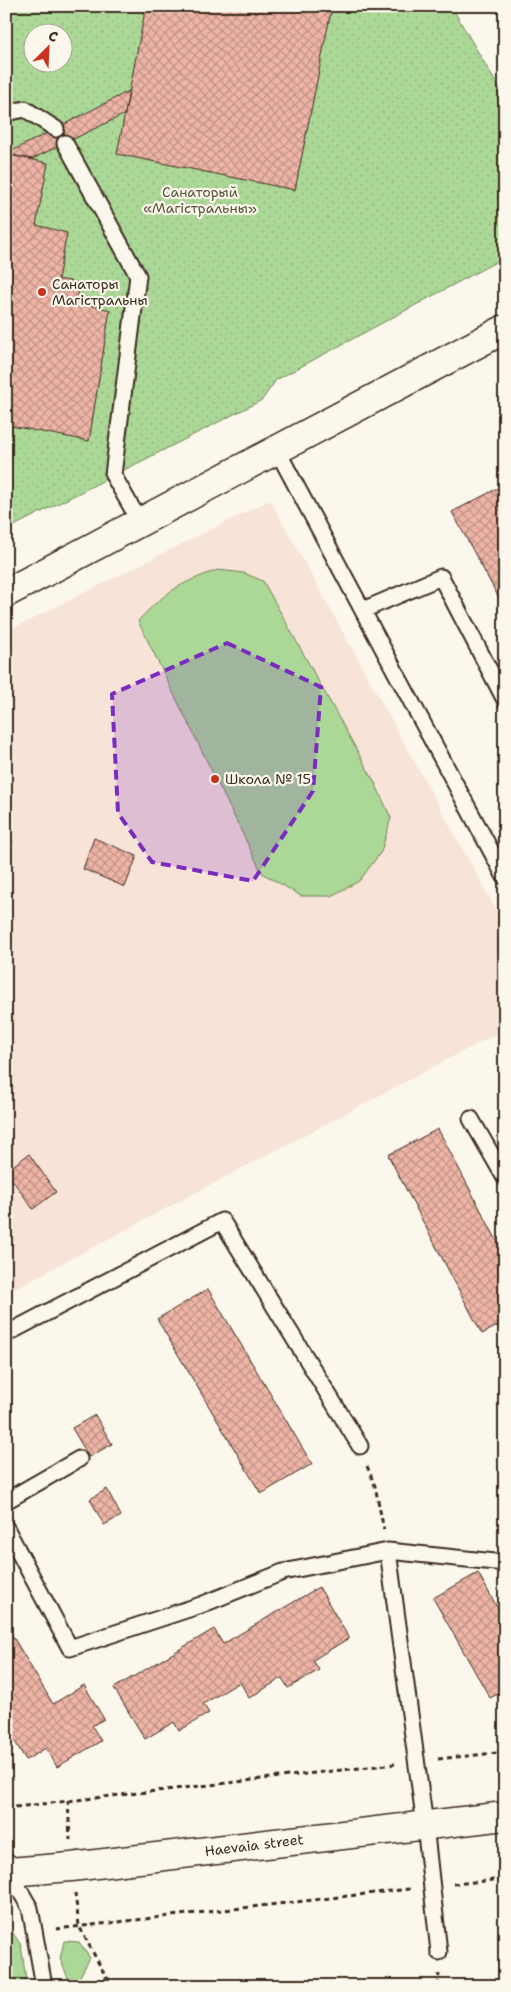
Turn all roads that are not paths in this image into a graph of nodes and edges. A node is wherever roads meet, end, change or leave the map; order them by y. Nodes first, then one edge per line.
1 (6, 113) edge
2 (56, 128) dead end
3 (65, 143) dead end
4 (505, 329) edge
5 (277, 450) junction
6 (140, 522) junction
7 (6, 593) edge
8 (363, 610) junction
9 (505, 700) edge
10 (505, 877) edge
11 (471, 1119) dead end
12 (505, 1178) edge
13 (6, 1334) edge
14 (360, 1446) road end
15 (79, 1459) dead end
16 (6, 1501) edge
17 (6, 1528) edge
18 (388, 1551) junction
19 (505, 1563) edge
20 (505, 1816) edge
21 (426, 1825) junction
22 (7, 1871) edge
23 (439, 1952) dead end
24 (44, 1986) edge

1 - 2 lane
3 - 6 lane
4 - 5 street
5 - 6 street
5 - 8 lane
6 - 7 street
8 - 9 lane
8 - 10 lane
11 - 12 lane
13 - 14 lane
15 - 16 lane
17 - 18 lane
18 - 19 lane
18 - 21 lane
20 - 21 street, Haevaia street
21 - 22 street, Haevaia street
21 - 23 lane
22 - 24 lane

